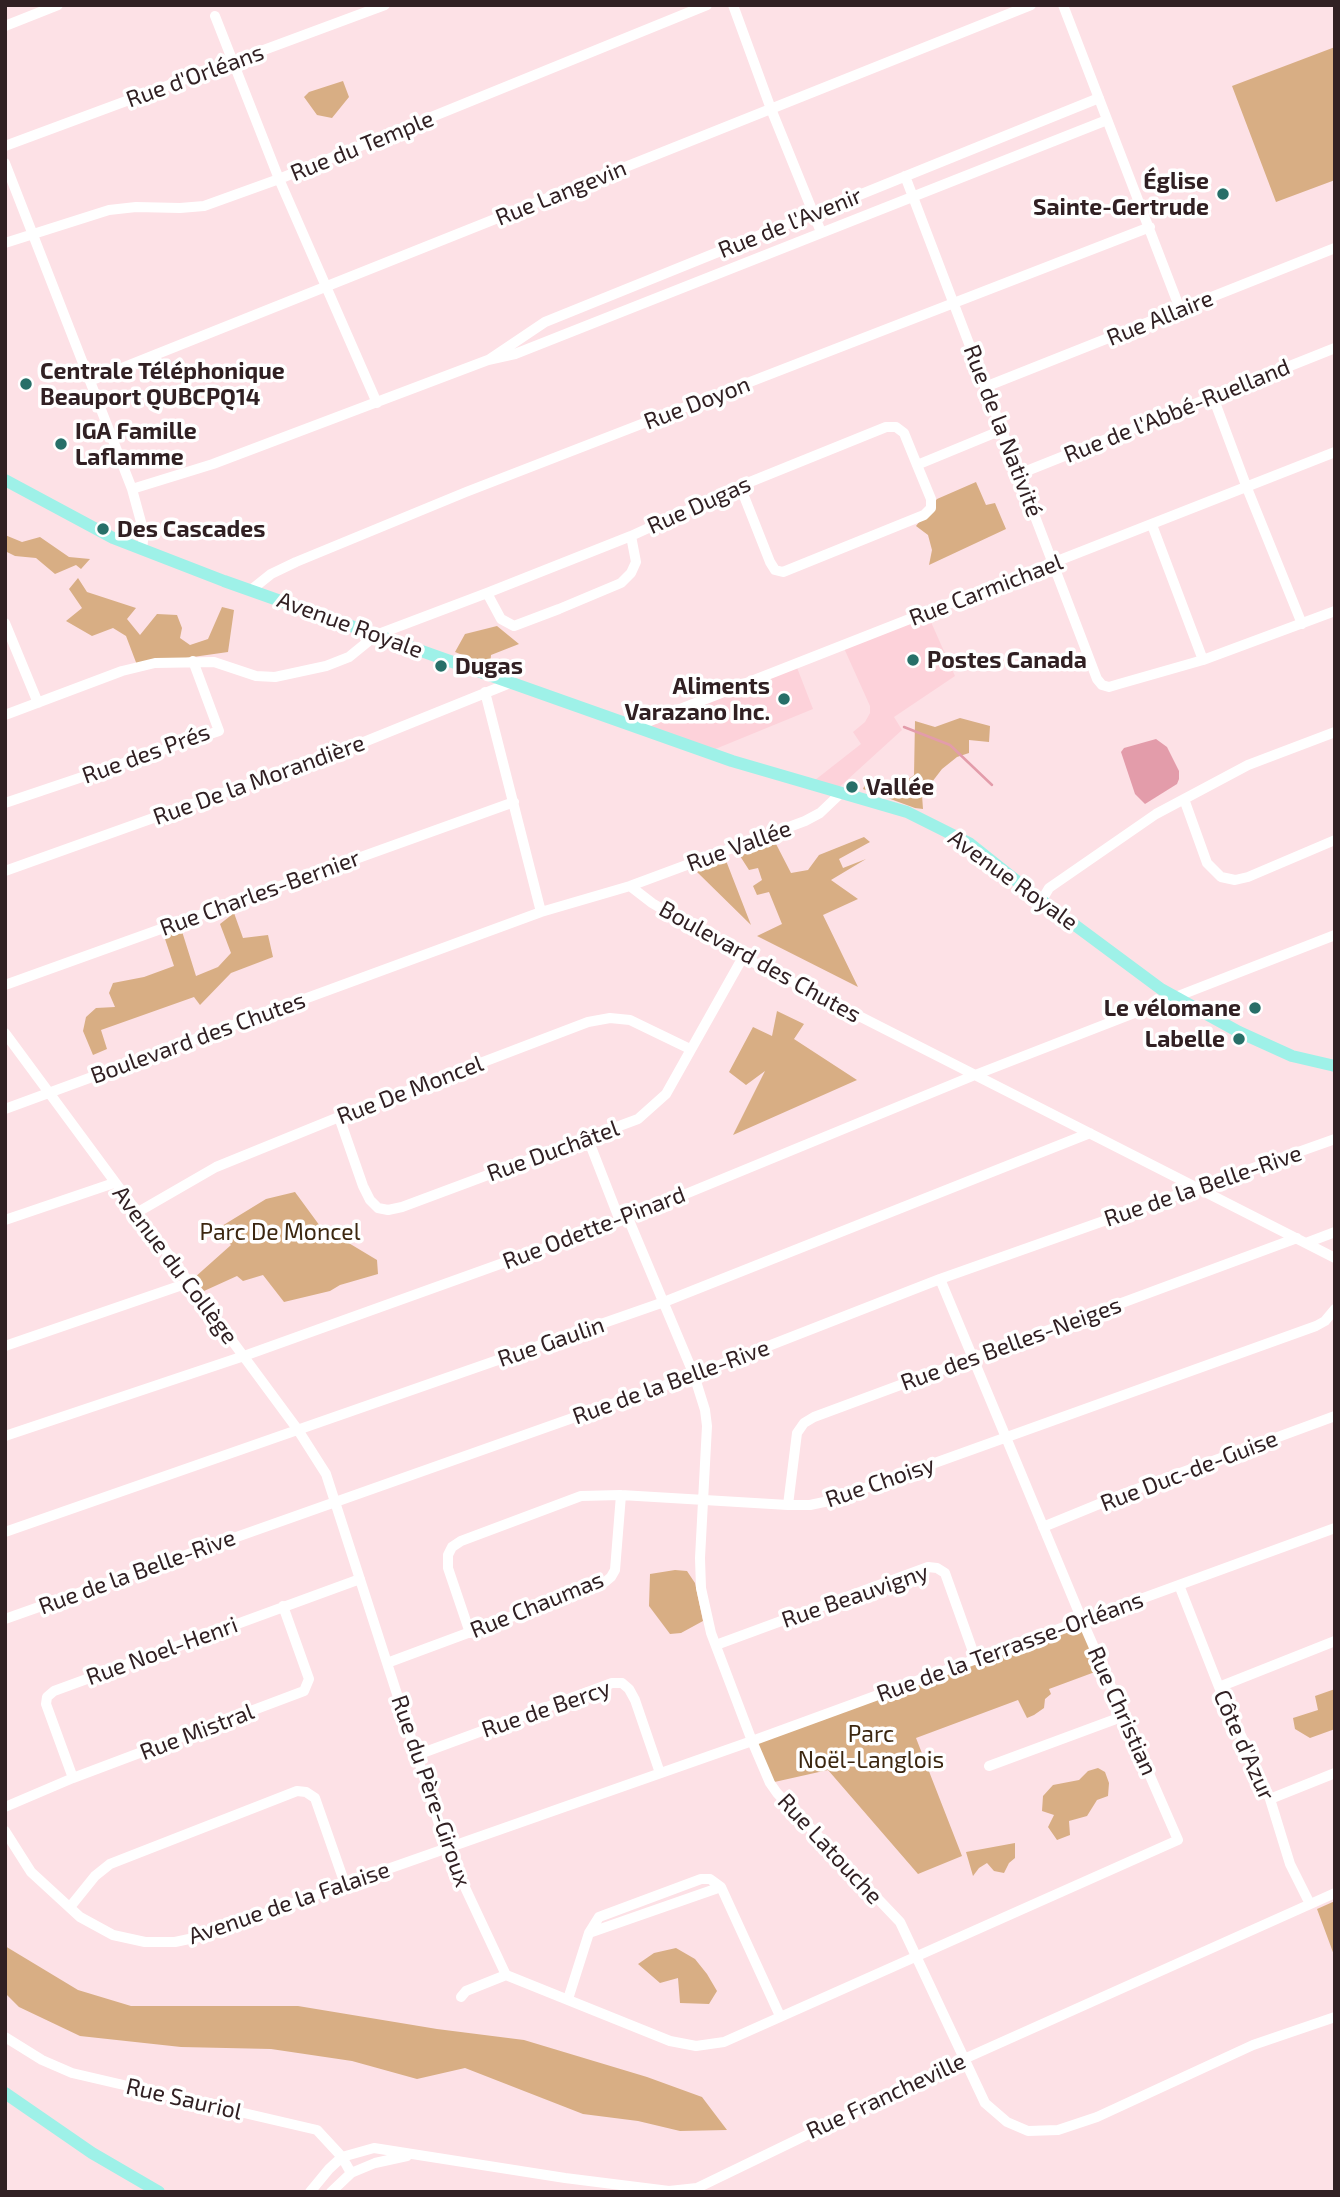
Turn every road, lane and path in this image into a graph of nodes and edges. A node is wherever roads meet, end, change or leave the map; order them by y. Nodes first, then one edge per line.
1 (58, 5) edge
2 (385, 5) edge
3 (707, 5) edge
4 (733, 5) edge
5 (1031, 5) edge
6 (1063, 5) edge
7 (215, 16) dead end
8 (5, 26) edge
9 (235, 62) junction
10 (1099, 98) junction
11 (771, 109) junction
12 (1107, 120) junction
13 (5, 146) edge
14 (5, 163) edge
15 (905, 176) junction
16 (279, 179) junction
17 (914, 197) junction
18 (814, 213) junction
19 (1150, 227) junction
20 (821, 232) junction
21 (33, 233) junction
22 (5, 243) edge
23 (1335, 248) edge
24 (326, 286) junction
25 (954, 304) junction
26 (1180, 309) junction
27 (1335, 348) edge
28 (488, 360) junction
29 (92, 380) junction
30 (985, 387) junction
31 (1213, 397) junction
32 (377, 403) junction
33 (1002, 430) junction
34 (1335, 452) edge
35 (917, 465) junction
36 (1019, 474) junction
37 (5, 480) edge
38 (740, 486) junction
39 (1247, 488) junction
40 (132, 489) junction
41 (1152, 525) junction
42 (631, 536) junction
43 (142, 549) junction
44 (1054, 564) junction
45 (251, 590) junction
46 (487, 593) junction
47 (1335, 611) edge
48 (5, 623) edge
49 (1302, 624) junction
50 (376, 635) junction
51 (1203, 660) junction
52 (193, 661) junction
53 (510, 683) junction
54 (485, 692) junction
55 (38, 702) junction
56 (5, 715) edge
57 (637, 726) junction
58 (1335, 732) edge
59 (841, 793) junction
60 (1184, 799) junction
61 (514, 802) junction
62 (5, 803) edge
63 (1335, 841) edge
64 (5, 871) edge
65 (630, 886) junction
66 (1041, 901) junction
67 (541, 912) junction
68 (1335, 934) edge
69 (743, 957) junction
70 (5, 985) edge
71 (1175, 996) junction
72 (5, 1033) edge
73 (690, 1049) junction
74 (1335, 1066) edge
75 (975, 1075) junction
76 (49, 1093) junction
77 (5, 1109) edge
78 (339, 1117) junction
79 (1090, 1133) junction
80 (588, 1139) junction
81 (1335, 1139) edge
82 (114, 1183) junction
83 (1196, 1188) junction
84 (138, 1212) junction
85 (624, 1219) junction
86 (5, 1220) edge
87 (1335, 1232) edge
88 (1301, 1240) junction
89 (1335, 1258) edge
90 (940, 1279) junction
91 (188, 1283) junction
92 (664, 1302) junction
93 (1335, 1309) edge
94 (5, 1346) edge
95 (244, 1356) junction
96 (974, 1358) junction
97 (694, 1375) junction
98 (1335, 1416) edge
99 (298, 1430) junction
100 (5, 1436) edge
101 (1006, 1438) junction
102 (621, 1495) junction
103 (703, 1499) junction
104 (335, 1502) junction
105 (788, 1505) junction
106 (1043, 1527) junction
107 (1335, 1528) edge
108 (5, 1532) edge
109 (360, 1579) junction
110 (1179, 1585) junction
111 (283, 1606) junction
112 (5, 1619) edge
113 (1082, 1620) junction
114 (470, 1633) junction
115 (1335, 1641) edge
116 (716, 1645) junction
117 (976, 1660) junction
118 (387, 1663) junction
119 (1219, 1687) junction
120 (1124, 1716) junction
121 (752, 1741) junction
122 (417, 1755) junction
123 (989, 1766) dead end
124 (660, 1773) junction
125 (1335, 1773) edge
126 (73, 1779) junction
127 (1270, 1799) junction
128 (5, 1807) edge
129 (5, 1830) edge
130 (447, 1849) junction
131 (345, 1884) junction
132 (1335, 1893) edge
133 (1310, 1904) junction
134 (70, 1907) junction
135 (917, 1957) junction
136 (506, 1975) junction
137 (461, 1997) dead end
138 (568, 1999) junction
139 (779, 2016) junction
140 (1335, 2017) edge
141 (5, 2037) edge
142 (964, 2059) junction
143 (5, 2093) edge
144 (417, 2154) junction
145 (342, 2157) junction
146 (351, 2173) junction
147 (698, 2190) edge
148 (159, 2192) edge
149 (310, 2192) edge
150 (331, 2192) edge

1 - 8 street
2 - 9 street, Rue d'Orléans
3 - 16 street, Rue du Temple
4 - 11 street
5 - 11 street, Rue Langevin
6 - 10 street
7 - 9 street
9 - 13 street, Rue d'Orléans
9 - 16 street
10 - 12 street
10 - 15 street, Rue de l'Avenir
11 - 18 street
11 - 24 street, Rue Langevin
12 - 17 street, Rue de l'Avenir
12 - 19 street
14 - 21 street
15 - 17 street, Rue de la Nativité
15 - 18 street, Rue de l'Avenir
16 - 21 street, Rue du Temple
16 - 24 street
17 - 20 street, Rue de l'Avenir
17 - 25 street, Rue de la Nativité
18 - 20 street
18 - 28 street, Rue de l'Avenir
19 - 25 street, Rue Doyon
19 - 26 street
20 - 28 street, Rue de l'Avenir
21 - 22 street, Rue du Temple
21 - 29 street
23 - 26 street, Rue Allaire
24 - 29 street, Rue Langevin
24 - 32 street
25 - 30 street, Rue de la Nativité
25 - 45 street, Rue Doyon
26 - 30 street, Rue Allaire
27 - 31 street, Rue de l'Abbé-Ruelland
28 - 32 street, Rue de l'Avenir
29 - 40 street
30 - 33 street, Rue de la Nativité
31 - 36 street, Rue de l'Abbé-Ruelland
31 - 39 street
32 - 40 street, Rue de l'Avenir
33 - 35 street
33 - 36 street, Rue de la Nativité
34 - 39 street, Rue Carmichael
35 - 38 street, Rue Dugas
35 - 38 street, Rue Dugas
36 - 44 street, Rue de la Nativité
37 - 43 main road, Avenue Royale
38 - 42 street, Rue Dugas
39 - 41 street, Rue Carmichael
39 - 49 street
40 - 43 street
41 - 44 street, Rue Carmichael
41 - 51 street
42 - 46 street, Rue Dugas
42 - 46 street
43 - 45 main road, Avenue Royale
44 - 51 street, Rue de la Nativité
44 - 57 street, Rue Carmichael
45 - 50 main road, Avenue Royale
46 - 50 street, Rue Dugas
47 - 49 street
48 - 55 street
49 - 51 street
50 - 52 street, Rue Dugas
50 - 53 main road, Avenue Royale
52 - 55 street, Rue Dugas
52 - 62 street, Rue des Prés
53 - 54 street, Rue De la Morandière
53 - 57 main road, Avenue Royale
54 - 61 street
54 - 64 street, Rue De la Morandière
55 - 56 street, Rue Dugas
57 - 59 main road, Avenue Royale
58 - 60 street
59 - 65 street, Rue Vallée
59 - 66 main road, Avenue Royale
60 - 63 street
60 - 66 street
61 - 67 street
61 - 70 street, Rue Charles-Bernier
65 - 67 street, Boulevard des Chutes
65 - 69 street, Boulevard des Chutes
66 - 71 main road, Avenue Royale
67 - 76 street, Boulevard des Chutes
68 - 71 street, Rue Odette-Pinard
69 - 73 street, Rue Duchâtel
69 - 75 street, Boulevard des Chutes
71 - 74 main road, Avenue Royale
71 - 75 street, Rue Odette-Pinard
72 - 76 street, Avenue du Collège
73 - 78 street, Rue De Moncel
73 - 80 street, Rue Duchâtel
75 - 79 street, Boulevard des Chutes
75 - 85 street, Rue Odette-Pinard
76 - 77 street, Boulevard des Chutes
76 - 82 street, Avenue du Collège
78 - 80 street, Rue Duchâtel
78 - 84 street, Rue De Moncel
79 - 83 street, Boulevard des Chutes
79 - 92 street, Rue Gaulin
80 - 85 street, Rue Latouche
81 - 83 street, Rue de la Belle-Rive
82 - 84 street, Avenue du Collège
82 - 86 street
83 - 88 street, Boulevard des Chutes
83 - 90 street, Rue de la Belle-Rive
84 - 91 street, Avenue du Collège
85 - 92 street, Rue Latouche
85 - 95 street, Rue Odette-Pinard
87 - 88 street, Rue des Belles-Neiges
88 - 89 street, Boulevard des Chutes
88 - 96 street, Rue des Belles-Neiges
90 - 96 street, Rue Christian
90 - 97 street, Rue de la Belle-Rive
91 - 94 street
91 - 95 street, Avenue du Collège
92 - 97 street, Rue Latouche
92 - 99 street, Rue Gaulin
93 - 101 street, Rue Choisy
95 - 99 street, Avenue du Collège
95 - 100 street, Rue Odette-Pinard
96 - 101 street, Rue Christian
96 - 105 street, Rue des Belles-Neiges
97 - 103 street, Rue Latouche
97 - 104 street, Rue de la Belle-Rive
98 - 106 street, Rue Duc-de-Guise
99 - 104 street, Avenue du Collège
99 - 108 street, Rue Gaulin
101 - 105 street, Rue Choisy
101 - 106 street, Rue Christian
102 - 103 street, Rue Choisy
102 - 114 street, Rue Chaumas
102 - 114 street, Rue Choisy
103 - 105 street, Rue Choisy
103 - 116 street, Rue Latouche
104 - 109 street, Rue du Père-Giroux
104 - 112 street, Rue de la Belle-Rive
106 - 113 street, Rue Christian
107 - 110 street, Rue de la Terrasse-Orléans
109 - 111 street, Rue Noel-Henri
109 - 118 street, Rue du Père-Giroux
110 - 113 street, Rue de la Terrasse-Orléans
110 - 119 street, Côte d'Azur
111 - 126 street, Rue Mistral
111 - 126 street, Rue Noel-Henri
113 - 117 street, Rue de la Terrasse-Orléans
113 - 120 street, Rue Christian
114 - 118 street, Rue Chaumas
115 - 119 street
116 - 117 street, Rue Beauvigny
116 - 121 street, Rue Latouche
117 - 121 street, Rue de la Terrasse-Orléans
118 - 122 street, Rue du Père-Giroux
119 - 127 street, Côte d'Azur
120 - 123 street
120 - 135 street, Rue Christian
121 - 124 street, Rue de la Terrasse-Orléans
121 - 135 street, Rue Latouche
122 - 124 street, Rue de Bercy
122 - 130 street, Rue du Père-Giroux
124 - 130 street, Rue de la Terrasse-Orléans
125 - 127 street
126 - 128 street, Rue Mistral
127 - 133 street, Côte d'Azur
129 - 134 street, Avenue de la Falaise
130 - 131 street, Avenue de la Falaise
130 - 136 street, Rue du Père-Giroux
131 - 134 street, Avenue de la Falaise
131 - 134 street
132 - 133 street, Rue Francheville
133 - 142 street, Rue Francheville
135 - 139 street
135 - 142 street, Rue Latouche
136 - 137 street
136 - 138 street
138 - 139 street
138 - 139 street
140 - 142 street, Rue Latouche
141 - 145 street, Rue Sauriol
142 - 147 street, Rue Francheville
143 - 148 main road
144 - 145 street, Rue Francheville
144 - 146 street, Rue Francheville
144 - 147 street, Rue Francheville
145 - 146 street, Rue Sauriol
145 - 149 street
146 - 150 street, Rue Francheville

